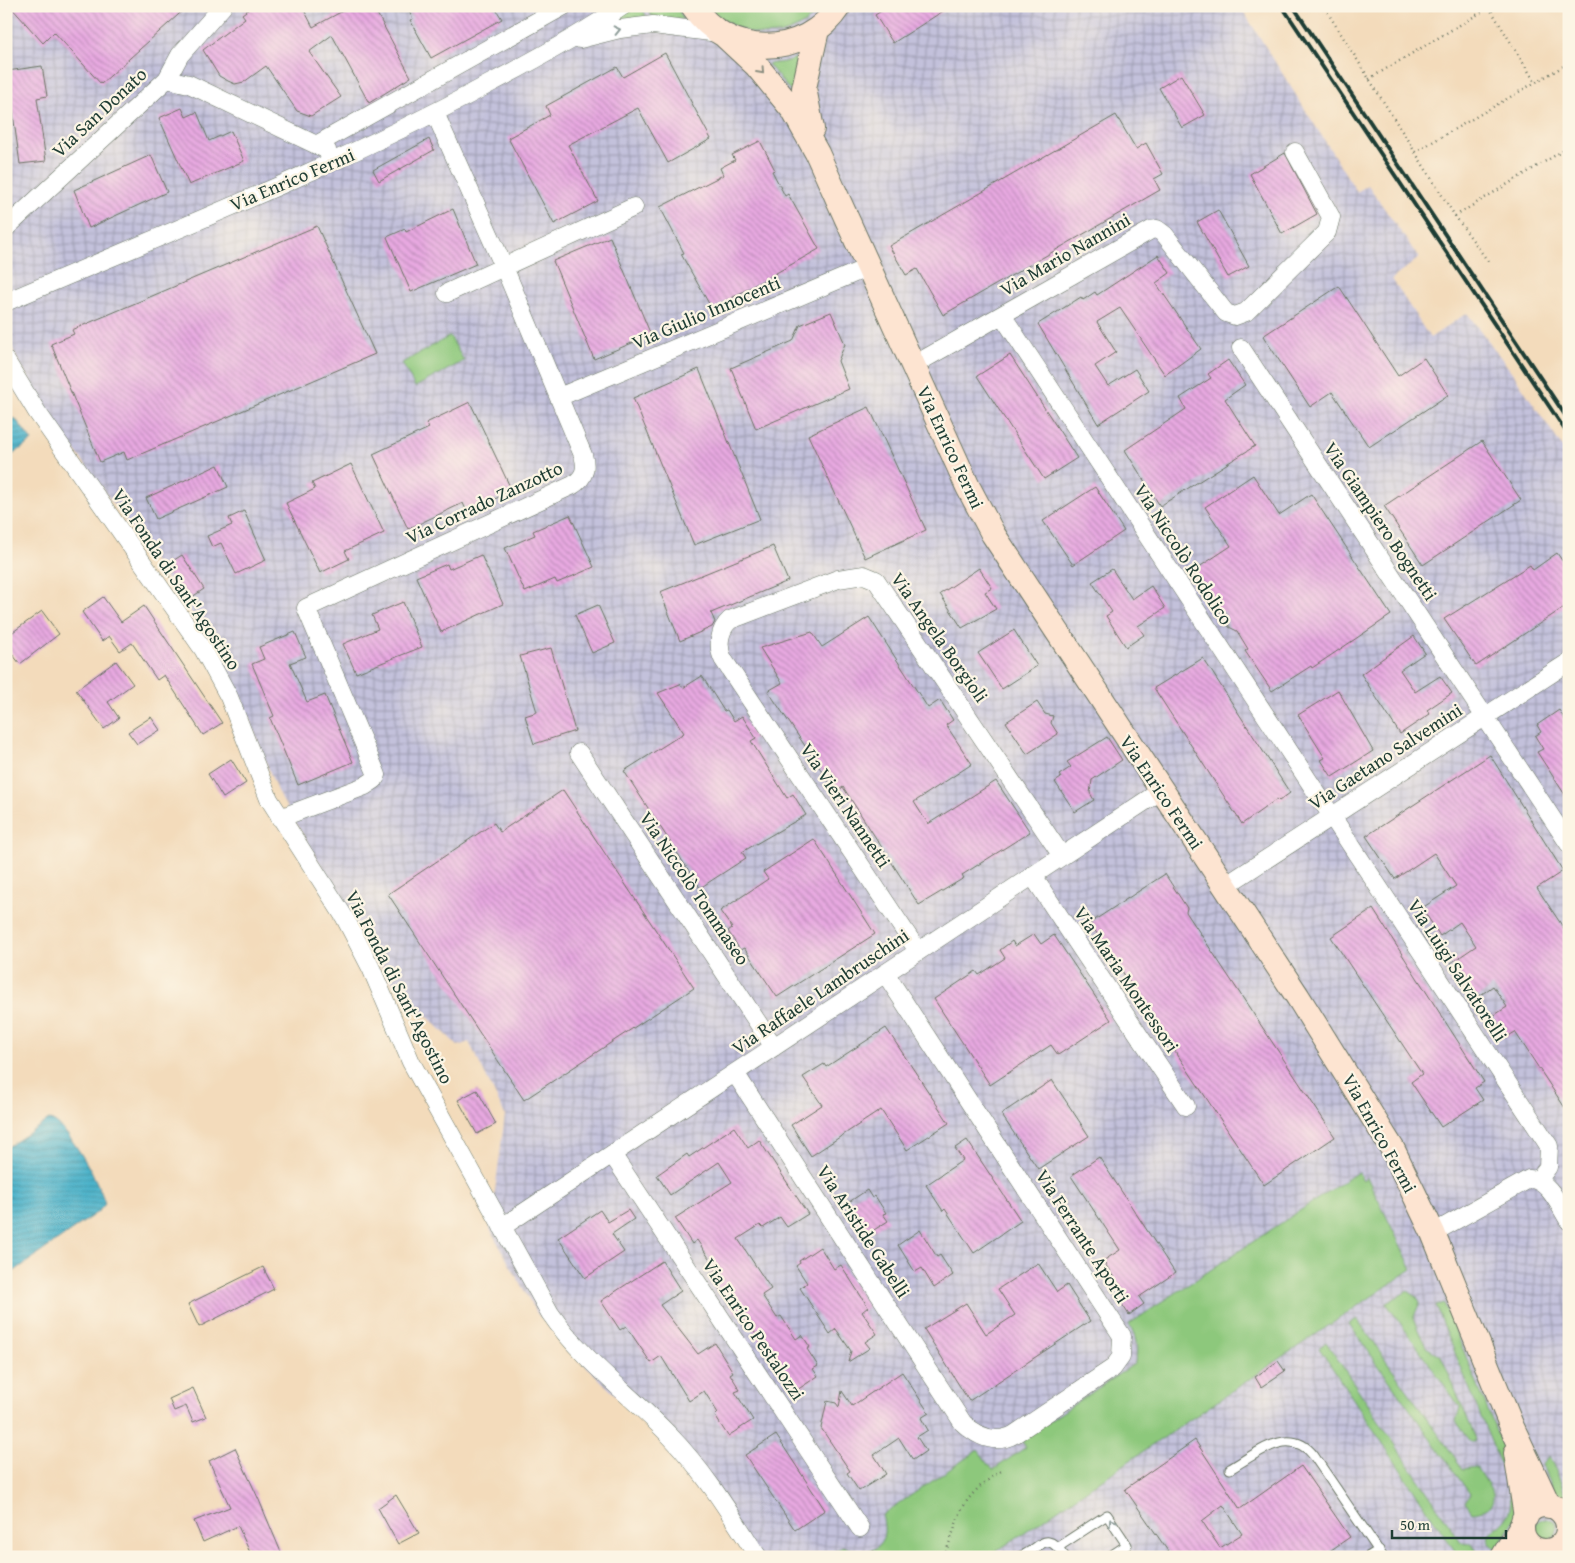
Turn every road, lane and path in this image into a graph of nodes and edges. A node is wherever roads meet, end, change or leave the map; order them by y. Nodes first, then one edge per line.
1 (223, 6) edge
2 (564, 6) edge
3 (623, 6) edge
4 (693, 6) edge
5 (839, 6) edge
6 (1332, 6) edge
7 (1490, 7) edge
8 (817, 30) junction
9 (724, 35) junction
10 (570, 41) junction
11 (1569, 62) edge
12 (167, 79) junction
13 (1369, 79) junction
14 (1535, 82) junction
15 (435, 113) junction
16 (316, 145) junction
17 (1569, 146) edge
18 (1295, 152) dead end
19 (1415, 152) junction
20 (817, 153) junction
21 (343, 158) junction
22 (634, 207) dead end
23 (1455, 216) junction
24 (6, 228) edge
25 (1490, 264) dead end
26 (504, 267) junction
27 (869, 267) junction
28 (447, 293) dead end
29 (6, 302) edge
30 (1002, 315) junction
31 (1241, 348) dead end
32 (6, 361) edge
33 (912, 366) junction
34 (558, 397) junction
35 (1569, 662) edge
36 (738, 683) joint
37 (1486, 717) junction
38 (579, 753) dead end
39 (1162, 790) junction
40 (1331, 817) junction
41 (280, 818) junction
42 (1569, 844) edge
43 (1062, 856) junction
44 (1032, 876) junction
45 (1225, 886) junction
46 (918, 951) junction
47 (885, 974) junction
48 (774, 1046) junction
49 (735, 1073) junction
50 (1186, 1106) dead end
51 (612, 1154) junction
52 (1538, 1180) junction
53 (1569, 1220) edge
54 (502, 1227) junction
55 (1433, 1233) junction
56 (956, 1412) joint
57 (1512, 1427) junction
58 (1230, 1469) dead end
59 (1002, 1471) dead end
60 (1549, 1506) junction
61 (1524, 1521) junction
62 (860, 1528) dead end
63 (1058, 1547) junction
64 (1547, 1550) edge
65 (873, 1551) dead end
66 (1381, 1553) edge
67 (758, 1557) edge
68 (876, 1557) edge
69 (944, 1557) edge
70 (1018, 1557) edge
71 (1065, 1557) edge
72 (1109, 1557) edge
73 (1368, 1557) edge
74 (1503, 1557) edge

1 - 12 street
2 - 16 street
3 - 10 street
4 - 9 street
5 - 8 street
6 - 13 path
7 - 13 path
7 - 14 path
8 - 9 street
8 - 20 street
10 -> 9 street
9 -> 20 street
10 - 15 street, Via Enrico Fermi
11 - 14 path
12 - 16 street, Via San Donato
12 - 24 street, Via San Donato
13 - 19 path
14 - 19 path
15 - 21 street, Via Enrico Fermi
15 - 26 street, Via Corrado Zanzotto
16 - 21 street, Via San Donato
17 - 23 path
18 - 30 street, Via Mario Nannini
19 - 23 path
20 - 27 street, Via Enrico Fermi
21 - 29 street, Via Enrico Fermi
22 - 26 street
23 - 25 path
26 - 28 street
26 - 34 street, Via Corrado Zanzotto
27 - 33 street, Via Enrico Fermi
27 - 34 street, Via Giulio Innocenti
30 - 33 street, Via Mario Nannini
30 - 40 street, Via Niccolò Rodolico
31 - 37 street, Via Giampiero Bognetti
32 - 41 street, Via Fonda di Sant'Agostino
33 - 39 street, Via Enrico Fermi
34 - 41 street, Via Corrado Zanzotto
35 - 37 street, Via Gaetano Salvemini
36 - 43 street, Via Angela Borgioli
36 - 46 street, Via Vieri Nannetti
37 - 40 street, Via Gaetano Salvemini
37 - 42 street, Via Giampiero Bognetti
38 - 48 street, Via Niccolò Tommaseo
39 - 43 street, Via Raffaele Lambruschini
39 - 45 street, Via Enrico Fermi
40 - 45 street, Via Gaetano Salvemini
40 - 52 street, Via Luigi Salvatorelli
41 - 54 street, Via Fonda di Sant'Agostino
43 - 44 street, Via Raffaele Lambruschini
44 - 46 street, Via Raffaele Lambruschini
44 - 50 street, Via Maria Montessori
45 - 55 street, Via Enrico Fermi
46 - 47 street, Via Raffaele Lambruschini
47 - 48 street, Via Raffaele Lambruschini
47 - 56 street, Via Ferrante Aporti
48 - 49 street, Via Raffaele Lambruschini
49 - 51 street, Via Raffaele Lambruschini
49 - 56 street, Via Aristide Gabelli
51 - 54 street, Via Raffaele Lambruschini
51 - 62 street, Via Enrico Pestalozzi
52 - 53 street
52 - 55 street
54 - 67 street, Via Fonda di Sant'Agostino
55 - 57 street, Via Enrico Fermi
57 - 60 street
57 - 61 street
58 - 66 lane
59 - 69 path
60 - 61 street
60 - 64 street
61 - 64 street
61 - 74 street
63 - 70 lane
63 - 71 lane
72 -> 63 lane
65 - 68 path
66 - 73 lane

